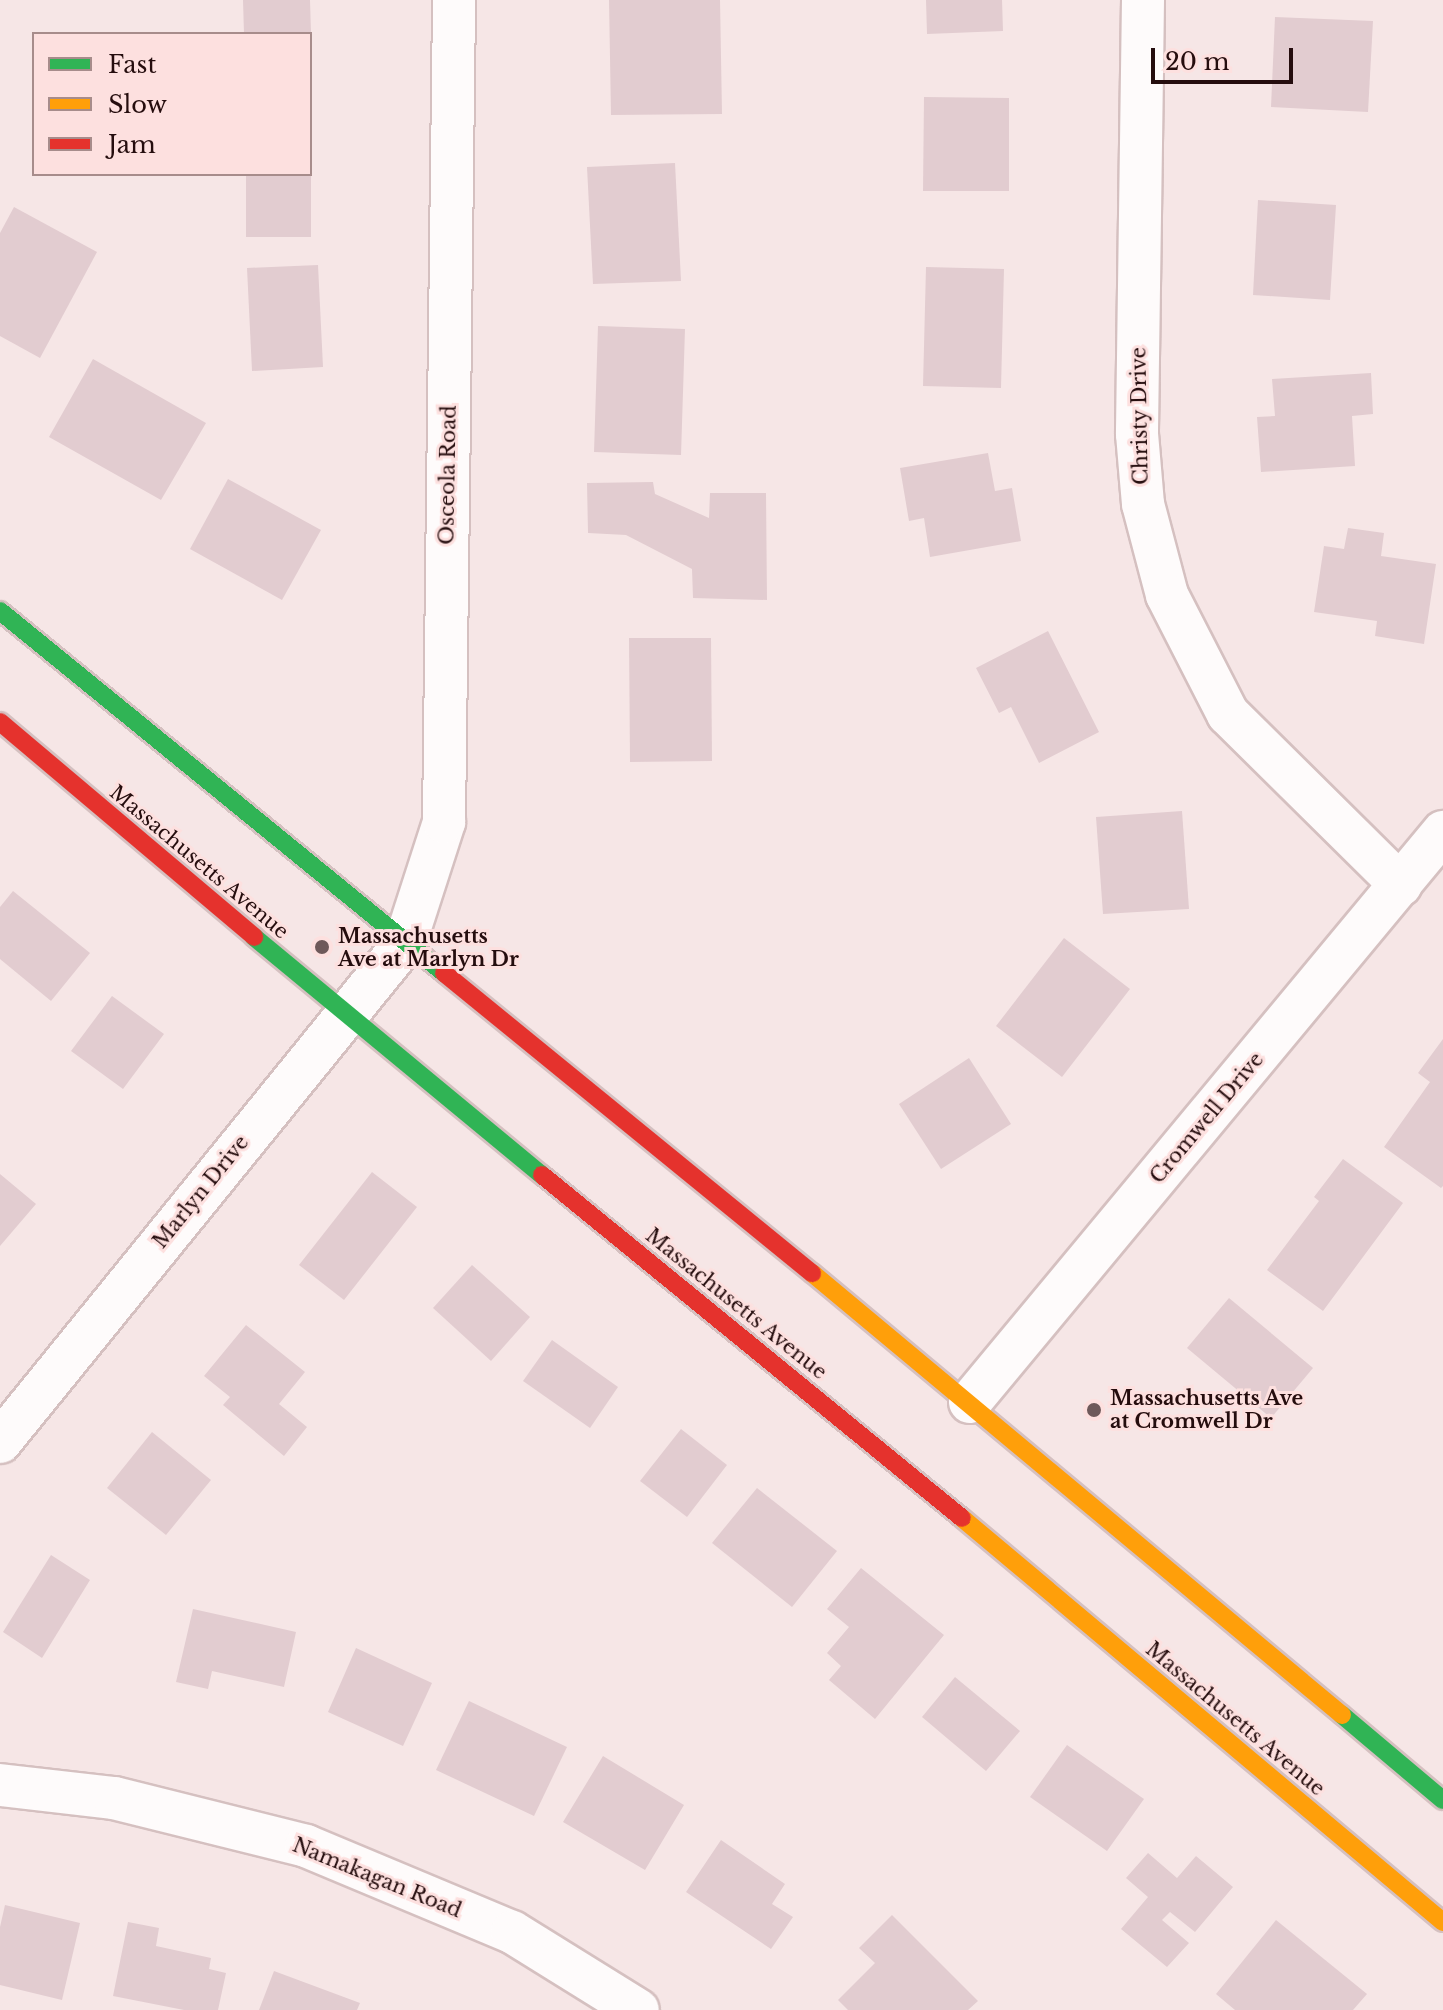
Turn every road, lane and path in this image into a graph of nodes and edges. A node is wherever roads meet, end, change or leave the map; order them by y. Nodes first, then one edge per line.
1 (454, 0) edge
2 (1143, 0) edge
3 (0, 611) edge
4 (0, 722) edge
5 (1443, 832) edge
6 (1401, 885) junction
7 (405, 943) junction
8 (346, 1015) junction
9 (970, 1402) junction
10 (5, 1422) edge
11 (0, 1785) edge
12 (1443, 1800) edge
13 (1443, 1922) edge
14 (638, 2010) edge

1 - 7 street, Osceola Road
2 - 6 street, Christy Drive
3 - 7 main road
4 - 8 main road, Massachusetts Avenue
5 - 6 street, Cromwell Drive
6 - 9 street, Cromwell Drive
7 - 8 street, Marlyn Drive
7 - 9 main road
8 - 10 street, Marlyn Drive
8 - 13 main road, Massachusetts Avenue
9 - 12 main road
11 - 14 street, Namakagan Road

